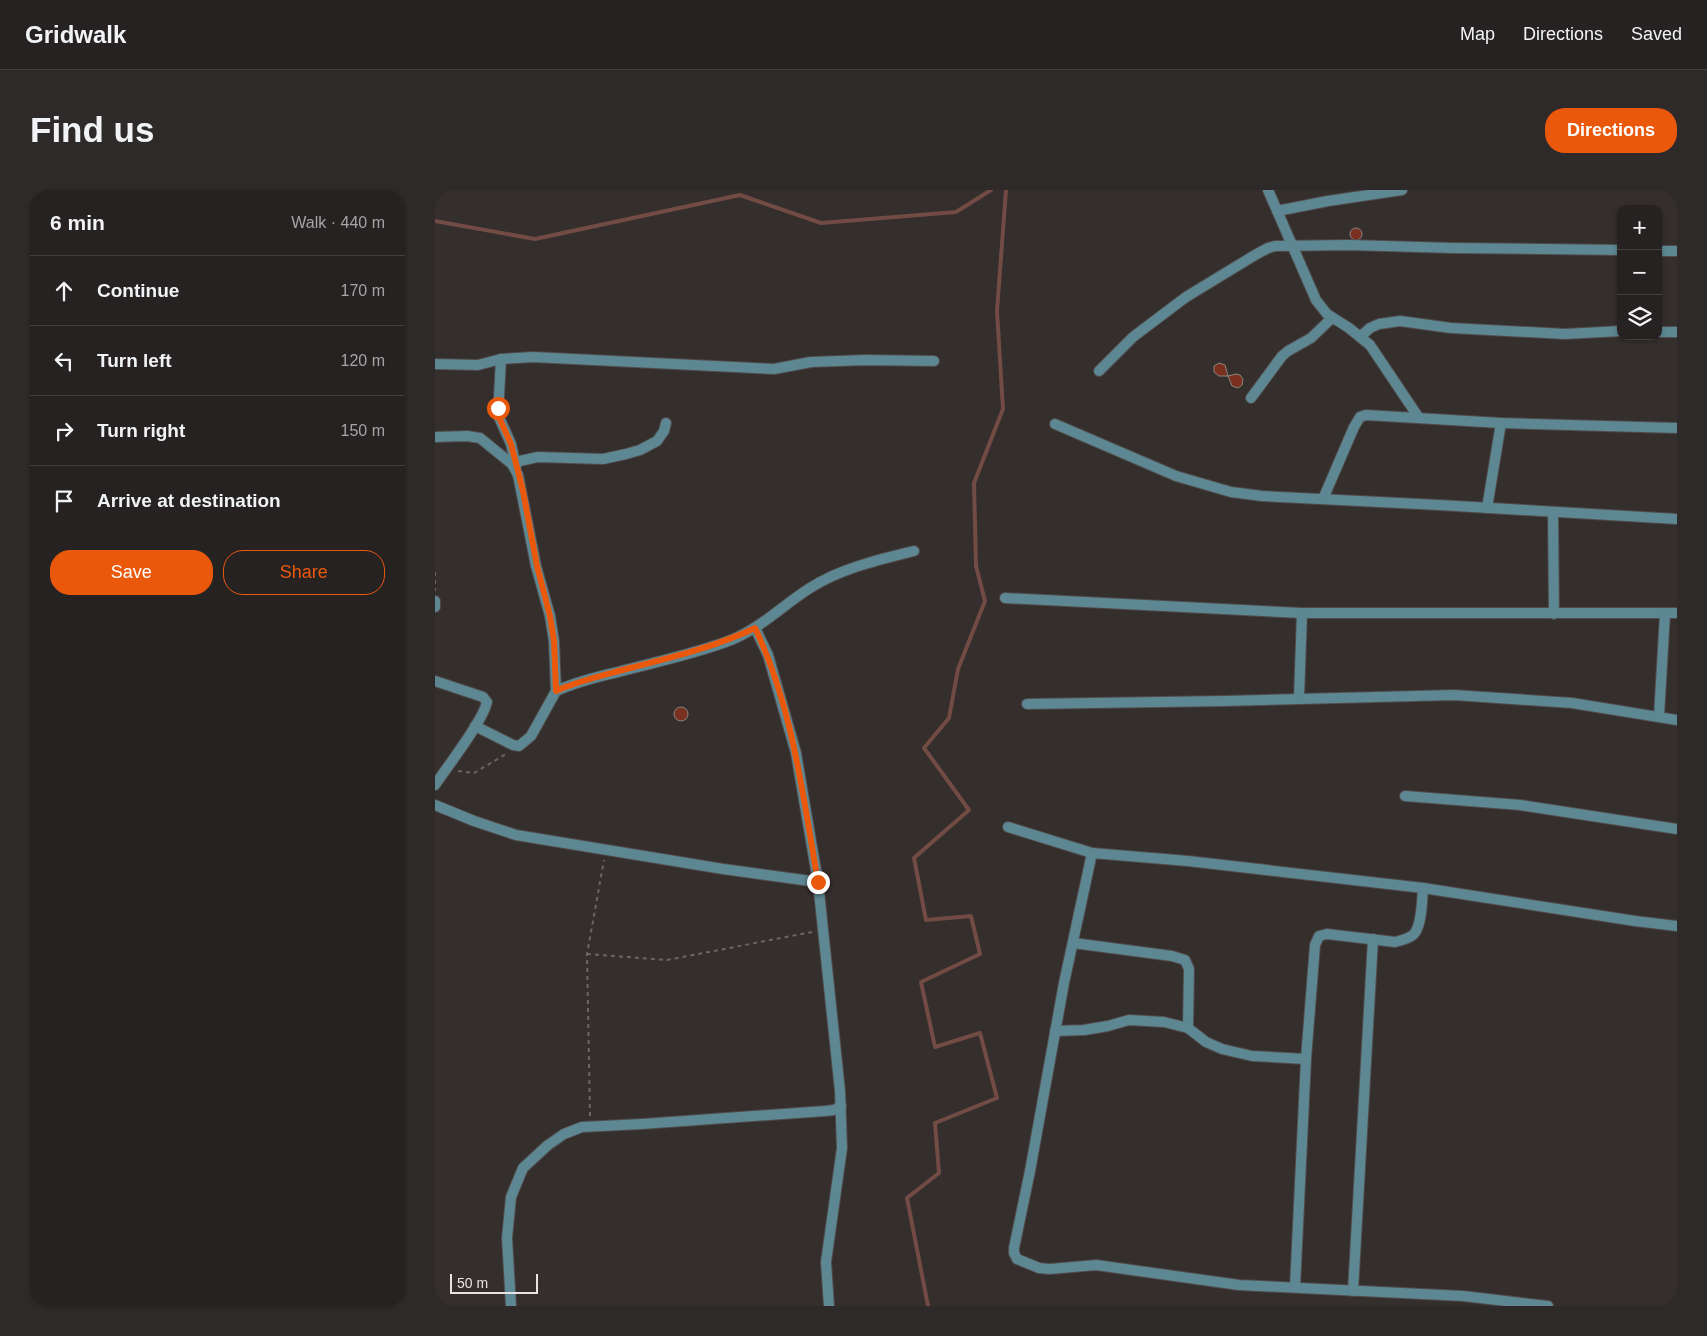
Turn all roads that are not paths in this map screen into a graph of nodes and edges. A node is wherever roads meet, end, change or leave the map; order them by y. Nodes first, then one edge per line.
1 (1268, 190) edge
2 (1402, 190) edge
3 (1277, 211) junction
4 (1293, 247) junction
5 (1617, 250) edge
6 (1662, 251) edge
7 (1677, 251) edge
8 (1332, 318) junction
9 (1617, 331) edge
10 (1662, 332) edge
11 (1677, 332) edge
12 (1360, 337) junction
13 (501, 360) junction
14 (934, 361) dead end
15 (435, 364) edge
16 (1099, 372) dead end
17 (1251, 398) dead end
18 (1419, 418) junction
19 (665, 423) dead end
20 (1501, 423) junction
21 (1055, 424) dead end
22 (1677, 428) edge
23 (435, 437) edge
24 (516, 466) junction
25 (1323, 499) junction
26 (1487, 508) junction
27 (1553, 512) junction
28 (1677, 519) edge
29 (914, 552) dead end
30 (1005, 598) dead end
31 (435, 601) edge
32 (435, 607) edge
33 (1302, 613) junction
34 (1677, 613) edge
35 (1554, 614) junction
36 (1665, 614) junction
37 (755, 628) junction
38 (435, 681) edge
39 (556, 691) junction
40 (1299, 698) junction
41 (1027, 704) dead end
42 (1659, 716) junction
43 (1677, 720) edge
44 (475, 726) junction
45 (435, 785) edge
46 (1405, 796) dead end
47 (435, 805) edge
48 (1008, 827) dead end
49 (1677, 830) edge
50 (1093, 852) junction
51 (818, 882) junction
52 (1423, 888) junction
53 (1677, 926) edge
54 (1373, 939) junction
55 (1073, 943) junction
56 (1188, 1028) junction
57 (1055, 1031) junction
58 (1306, 1059) junction
59 (841, 1106) junction
60 (1295, 1287) junction
61 (1353, 1291) junction
62 (511, 1306) edge
63 (829, 1306) edge
64 (1548, 1306) edge

1 - 3 street
2 - 3 street
3 - 4 street
4 - 5 street
4 - 8 street
4 - 16 street
6 - 7 street
8 - 12 street
8 - 17 street
9 - 12 street
10 - 11 street
12 - 18 street
13 - 14 street
13 - 15 street
13 - 24 street
18 - 20 street
18 - 25 street
19 - 24 street
20 - 22 street
20 - 26 street
21 - 25 street
23 - 24 street
24 - 39 street
25 - 26 street
26 - 27 street
27 - 28 street
27 - 35 street
29 - 37 street
30 - 33 street
31 - 32 street
33 - 35 street
33 - 40 street
34 - 36 street
35 - 36 street
36 - 42 street
37 - 39 street
37 - 51 street
38 - 44 street
39 - 44 street
40 - 41 street
40 - 42 street
42 - 43 street
44 - 45 street
46 - 49 street
47 - 51 street
48 - 50 street
50 - 52 street
50 - 55 street
51 - 59 street
52 - 53 street
52 - 54 street
54 - 58 street
54 - 61 street
55 - 56 street
55 - 57 street
56 - 57 street
56 - 58 street
57 - 60 street
58 - 60 street
59 - 62 street
59 - 63 street
60 - 61 street
61 - 64 street

